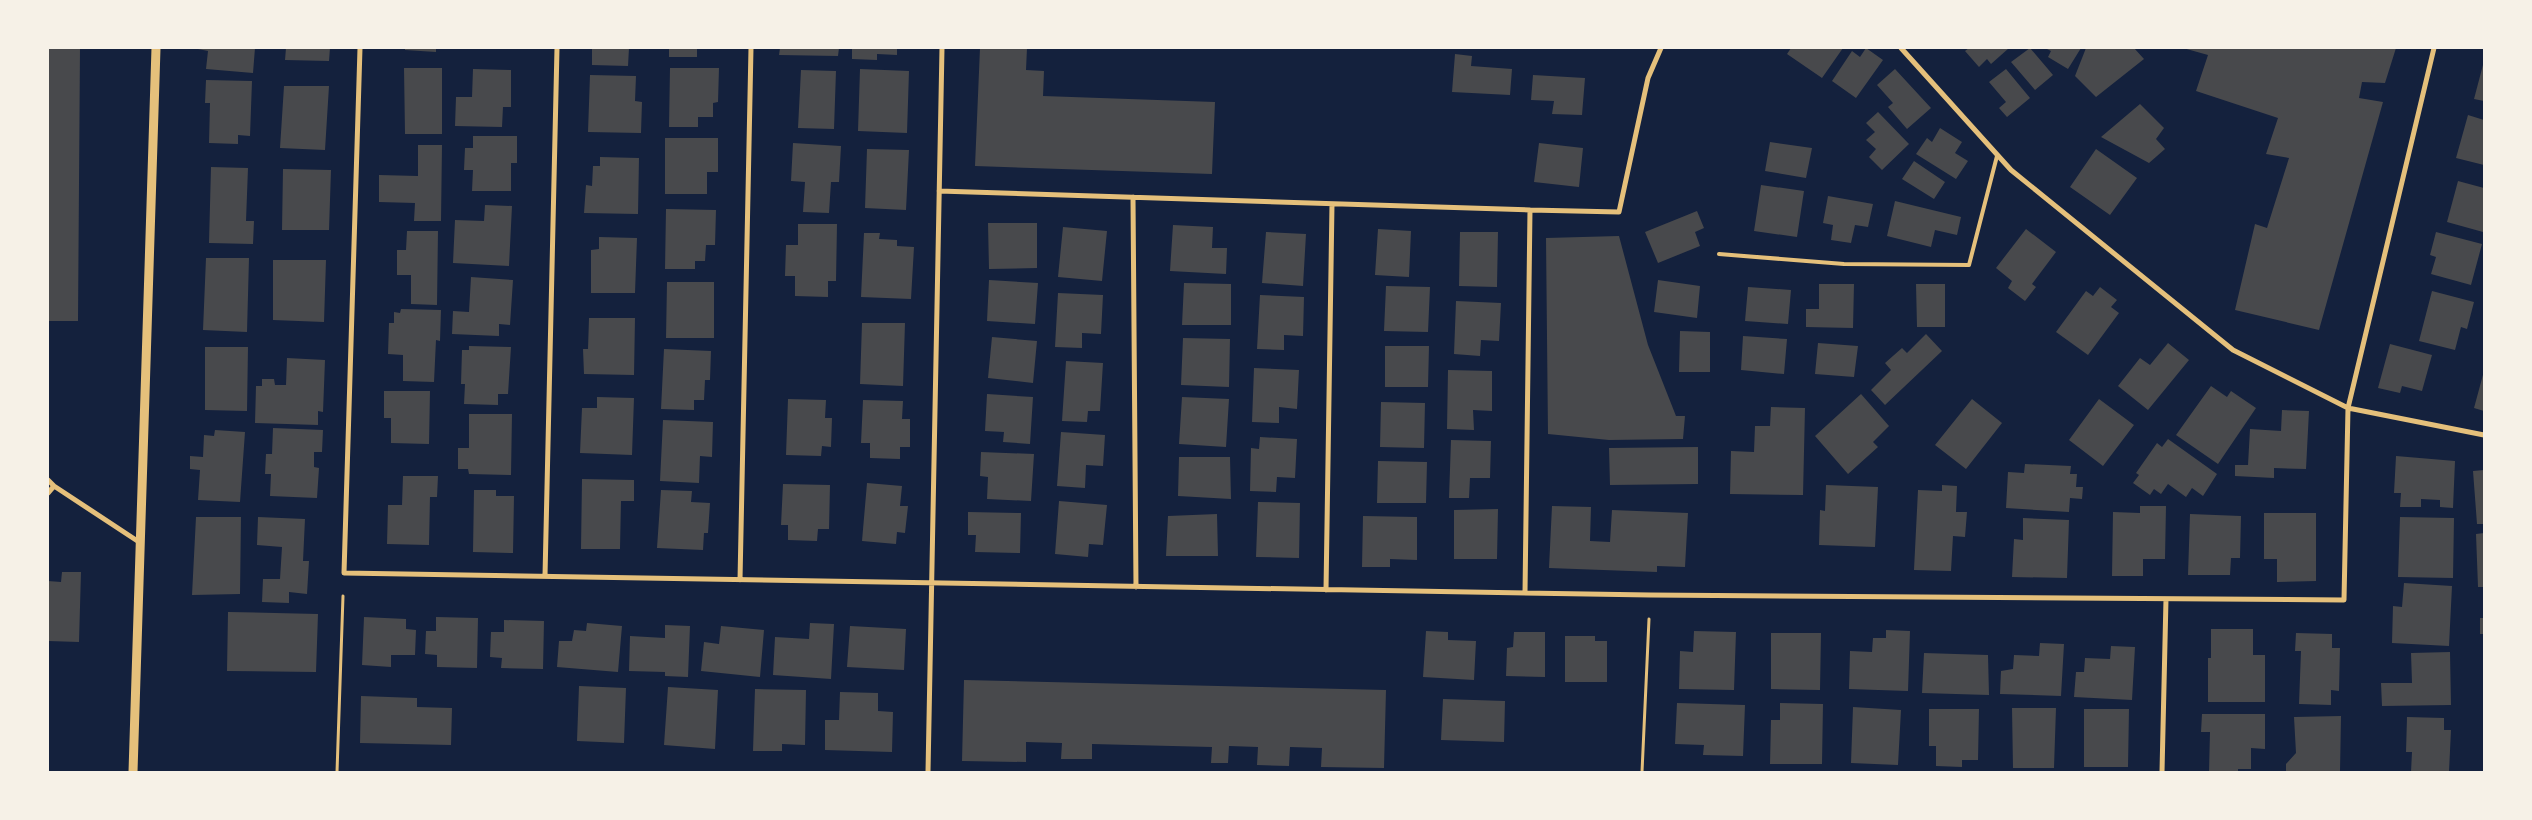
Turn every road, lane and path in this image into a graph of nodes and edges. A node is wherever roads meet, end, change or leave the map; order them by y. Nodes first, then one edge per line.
1 (156, 48) edge
2 (360, 48) edge
3 (557, 48) edge
4 (751, 48) edge
5 (942, 48) edge
6 (1661, 48) edge
7 (1900, 48) edge
8 (2434, 48) edge
9 (1998, 156) junction
10 (939, 191) junction
11 (1132, 197) junction
12 (1332, 204) junction
13 (1530, 210) junction
14 (1719, 254) dead end
15 (2348, 408) junction
16 (2484, 435) edge
17 (48, 480) edge
18 (54, 486) junction
19 (48, 493) edge
20 (139, 542) junction
21 (344, 573) junction
22 (545, 576) junction
23 (740, 580) junction
24 (932, 583) junction
25 (1136, 587) junction
26 (1326, 590) junction
27 (1525, 593) junction
28 (1650, 596) junction
29 (2166, 599) junction
30 (133, 772) edge
31 (337, 772) edge
32 (928, 772) edge
33 (1642, 772) edge
34 (2162, 772) edge

1 - 20 street
2 - 21 street
3 - 22 street
4 - 23 street
5 - 10 street
6 - 13 street
7 - 9 street
8 - 15 street
9 - 14 lane
9 - 15 street
10 - 11 street
10 - 24 street
11 - 12 street
11 - 25 street
12 - 13 street
12 - 26 street
13 - 27 street
15 - 16 street
15 - 29 street
17 - 18 street
18 - 19 street
18 - 20 street
20 - 30 street
21 - 22 street
21 - 31 path
22 - 23 street
23 - 24 street
24 - 25 street
24 - 32 street
25 - 26 street
26 - 27 street
27 - 28 street
28 - 29 street
28 - 33 path
29 - 34 street

